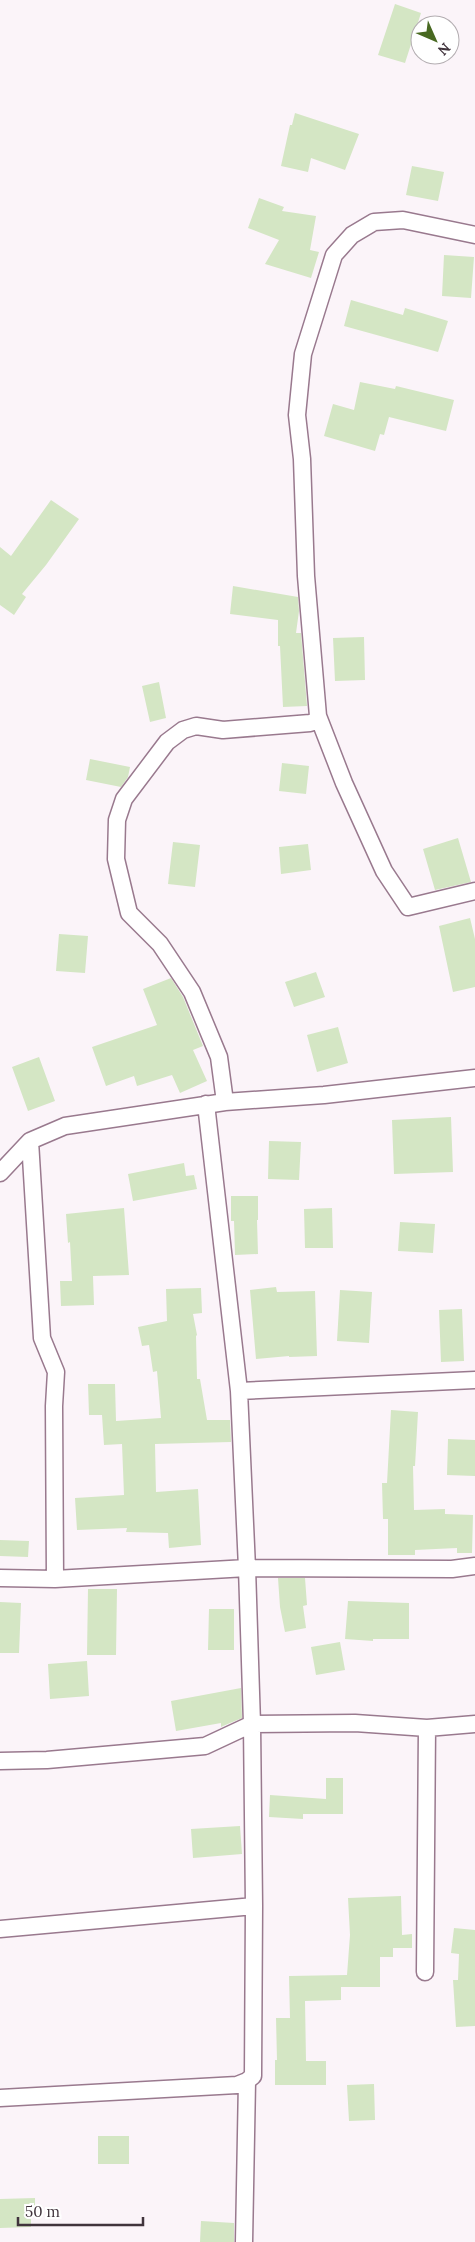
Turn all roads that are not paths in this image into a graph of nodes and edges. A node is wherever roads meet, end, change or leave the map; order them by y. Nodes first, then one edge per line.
1 (475, 235) edge
2 (318, 716) junction
3 (475, 891) edge
4 (475, 1078) edge
5 (225, 1102) junction
6 (206, 1104) junction
7 (30, 1141) junction
8 (0, 1173) edge
9 (475, 1380) edge
10 (239, 1391) junction
11 (475, 1566) edge
12 (247, 1568) junction
13 (0, 1578) edge
14 (55, 1579) junction
15 (252, 1724) junction
16 (475, 1724) edge
17 (427, 1728) junction
18 (0, 1761) edge
19 (254, 1906) junction
20 (0, 1929) edge
21 (425, 1972) dead end
22 (247, 2081) junction
23 (0, 2098) edge
24 (244, 2242) edge

1 - 2 street
2 - 3 street
2 - 5 street
4 - 5 street
5 - 6 street
6 - 7 street
6 - 10 street
7 - 8 street
7 - 14 street
9 - 10 street
10 - 12 street
11 - 12 street
12 - 14 street
12 - 15 street
13 - 14 street
15 - 17 street
15 - 18 street
15 - 19 street
16 - 17 street
17 - 21 street
19 - 20 street
19 - 22 street
22 - 23 street
22 - 24 street

